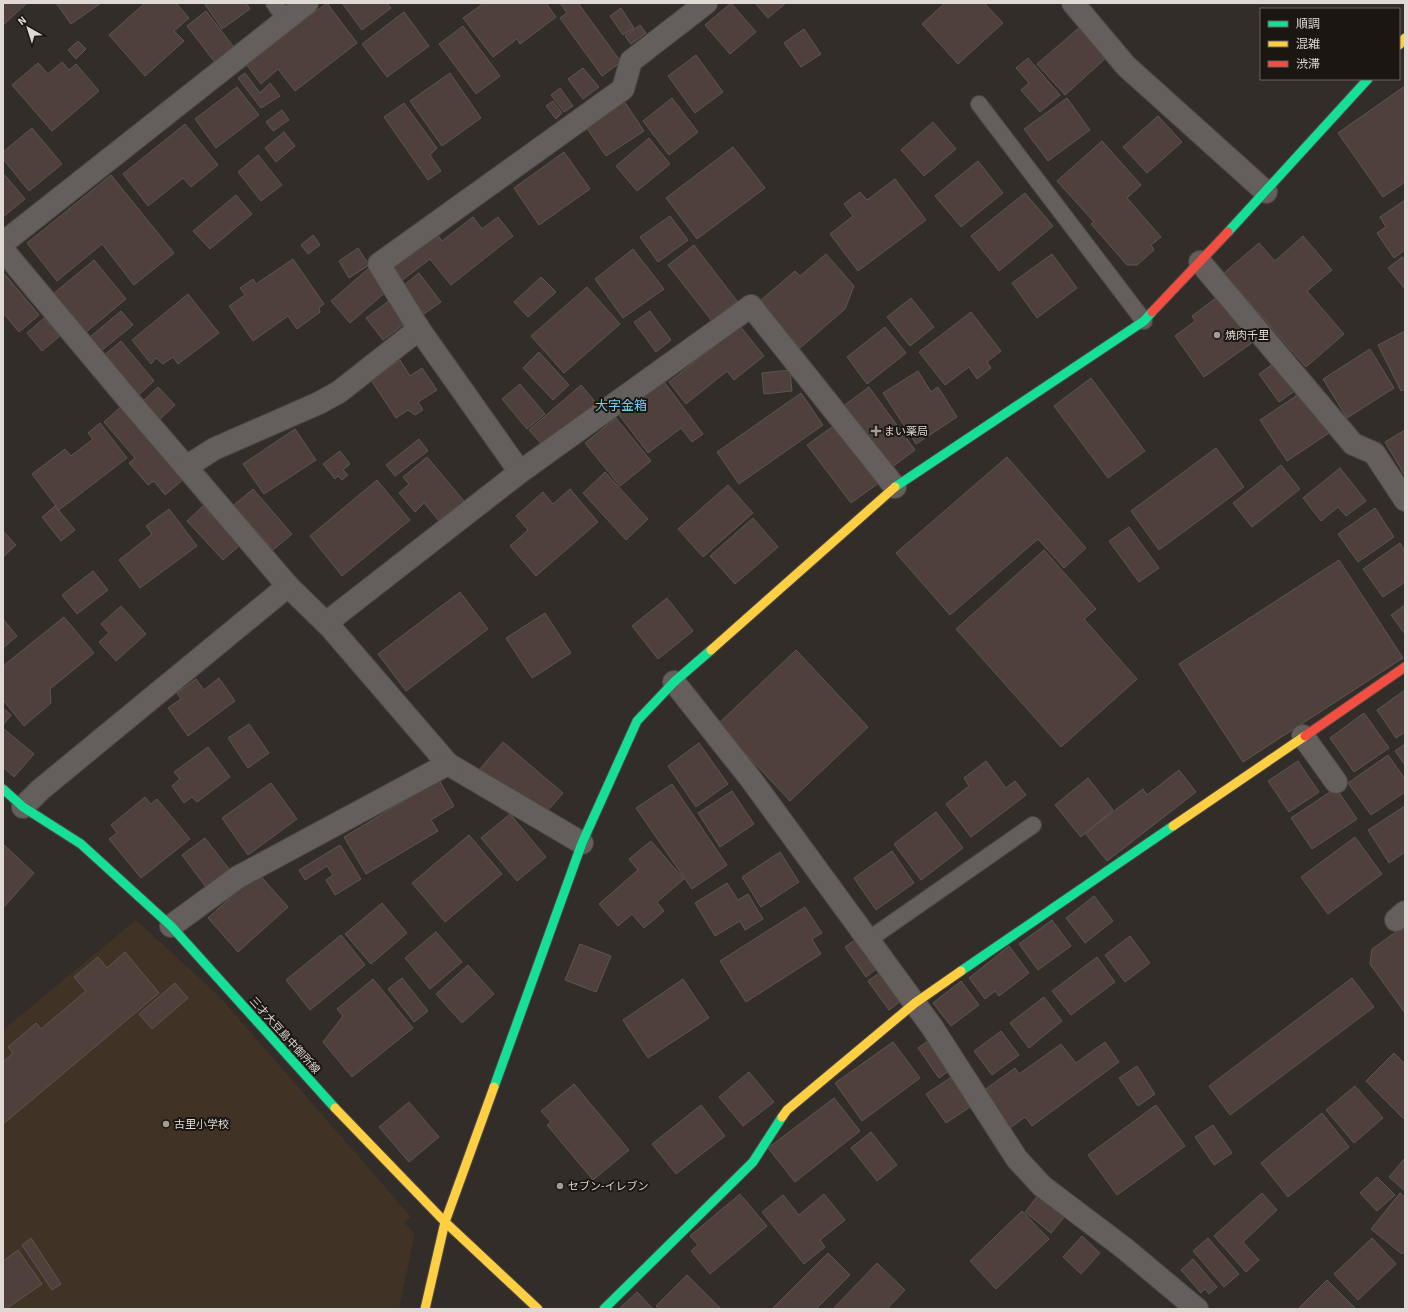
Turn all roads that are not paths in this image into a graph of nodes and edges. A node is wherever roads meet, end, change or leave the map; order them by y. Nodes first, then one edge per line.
1 (307, 3) edge
2 (706, 3) edge
3 (1073, 3) edge
4 (280, 12) edge
5 (1367, 80) edge
6 (979, 104) dead end
7 (1266, 192) junction
8 (3, 243) edge
9 (3, 250) edge
10 (1200, 262) junction
11 (1144, 321) junction
12 (419, 329) junction
13 (186, 467) junction
14 (520, 472) junction
15 (895, 488) junction
16 (1405, 500) edge
17 (288, 586) junction
18 (326, 623) junction
19 (1405, 667) edge
20 (674, 682) junction
21 (1303, 736) junction
22 (448, 764) junction
23 (1336, 782) dead end
24 (3, 789) edge
25 (22, 807) junction
26 (1033, 824) dead end
27 (582, 843) junction
28 (171, 926) junction
29 (868, 940) junction
30 (915, 1004) junction
31 (445, 1222) junction
32 (425, 1309) edge
33 (538, 1309) edge
34 (604, 1309) edge
35 (1197, 1309) edge

1 - 4 street
2 - 12 street
3 - 7 street
4 - 8 street
5 - 7 street
6 - 11 lane
7 - 10 street
9 - 13 street
10 - 11 street
10 - 16 street
11 - 15 street
12 - 13 street
12 - 14 street
13 - 17 street
14 - 15 street
14 - 18 street
15 - 20 street
17 - 18 street
17 - 25 street
18 - 22 street
19 - 21 street
20 - 27 street
20 - 29 street
21 - 23 street
21 - 30 street
22 - 27 street
22 - 28 street
24 - 25 street, 三才大豆島中御所線
25 - 28 street, 三才大豆島中御所線
26 - 29 lane
27 - 31 street
28 - 31 street, 三才大豆島中御所線
29 - 30 street
30 - 34 street
30 - 35 street
31 - 32 street
31 - 33 street, 三才大豆島中御所線

